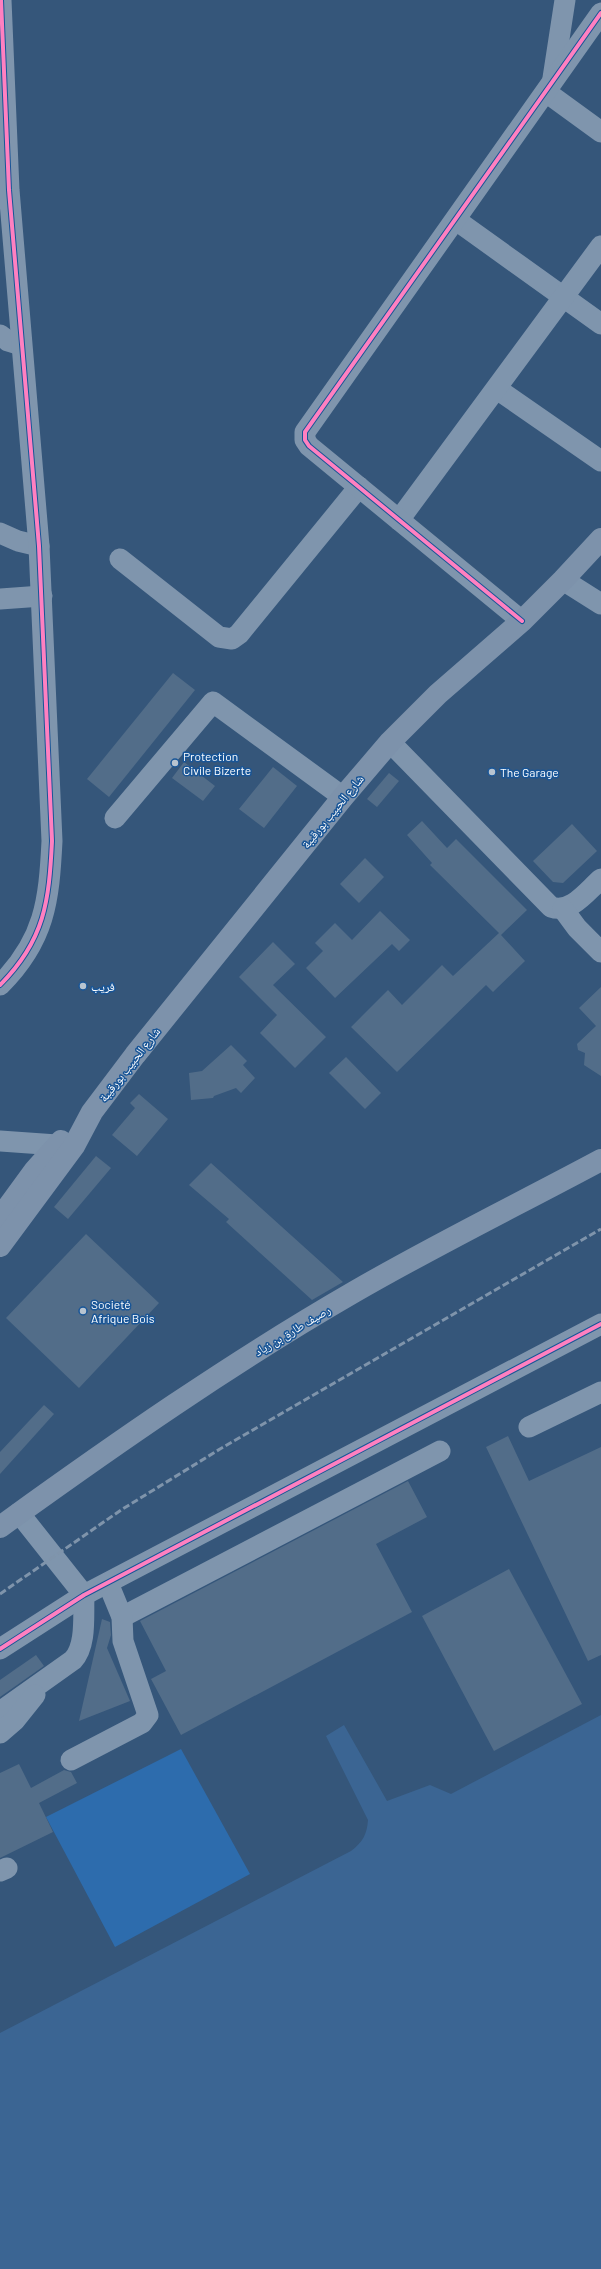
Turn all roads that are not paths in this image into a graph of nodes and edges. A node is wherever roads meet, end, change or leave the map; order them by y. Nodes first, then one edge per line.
1 (1, 0) edge
2 (565, 0) edge
3 (601, 13) edge
4 (550, 86) junction
5 (601, 132) edge
6 (4, 191) edge
7 (456, 220) junction
8 (601, 246) edge
9 (563, 296) junction
10 (601, 324) edge
11 (0, 335) edge
12 (22, 345) junction
13 (497, 389) junction
14 (601, 461) edge
15 (360, 488) junction
16 (399, 520) junction
17 (0, 533) edge
18 (601, 539) edge
19 (40, 546) junction
20 (120, 559) dead end
21 (563, 580) junction
22 (42, 596) junction
23 (0, 599) edge
24 (601, 604) edge
25 (522, 621) junction
26 (390, 742) junction
27 (343, 797) junction
28 (115, 818) dead end
29 (601, 879) edge
30 (564, 909) junction
31 (601, 952) edge
32 (0, 985) edge
33 (0, 1141) edge
34 (65, 1146) junction
35 (601, 1160) edge
36 (0, 1218) edge
37 (0, 1246) edge
38 (600, 1328) edge
39 (601, 1392) edge
40 (528, 1427) dead end
41 (440, 1451) dead end
42 (20, 1513) junction
43 (0, 1527) edge
44 (108, 1583) junction
45 (84, 1595) junction
46 (122, 1617) junction
47 (0, 1649) edge
48 (54, 1673) junction
49 (0, 1712) edge
50 (0, 1733) edge
51 (71, 1760) dead end

1 - 6 street
2 - 4 street
3 - 4 street
4 - 5 street
4 - 7 street
6 - 12 street
7 - 9 street
7 - 15 street
8 - 9 street
9 - 10 street
9 - 13 street
11 - 12 street
12 - 19 street
13 - 14 street
13 - 16 street
15 - 16 street
15 - 20 street
16 - 25 street
17 - 19 street
18 - 21 main road, شارع الحبيب بورقيبة
19 - 22 street
21 - 24 street
21 - 25 main road, شارع الحبيب بورقيبة
22 - 23 street
22 - 32 street
25 - 26 main road, شارع الحبيب بورقيبة
26 - 27 main road, شارع الحبيب بورقيبة
26 - 30 street
27 - 28 street
27 - 34 main road, شارع الحبيب بورقيبة
29 - 30 street
30 - 31 street
33 - 34 street
34 - 36 main road, شارع الحبيب بورقيبة
34 - 37 main road, شارع الحبيب بورقيبة
35 - 42 main road, رصيف طارق بن زياد
38 - 44 street
39 - 40 street
41 - 46 street
42 - 43 main road, رصيف طارق بن زياد
42 - 45 street
44 - 45 street
44 - 46 street
45 - 47 street
45 - 48 street
46 - 51 street
48 - 49 street
48 - 50 street

